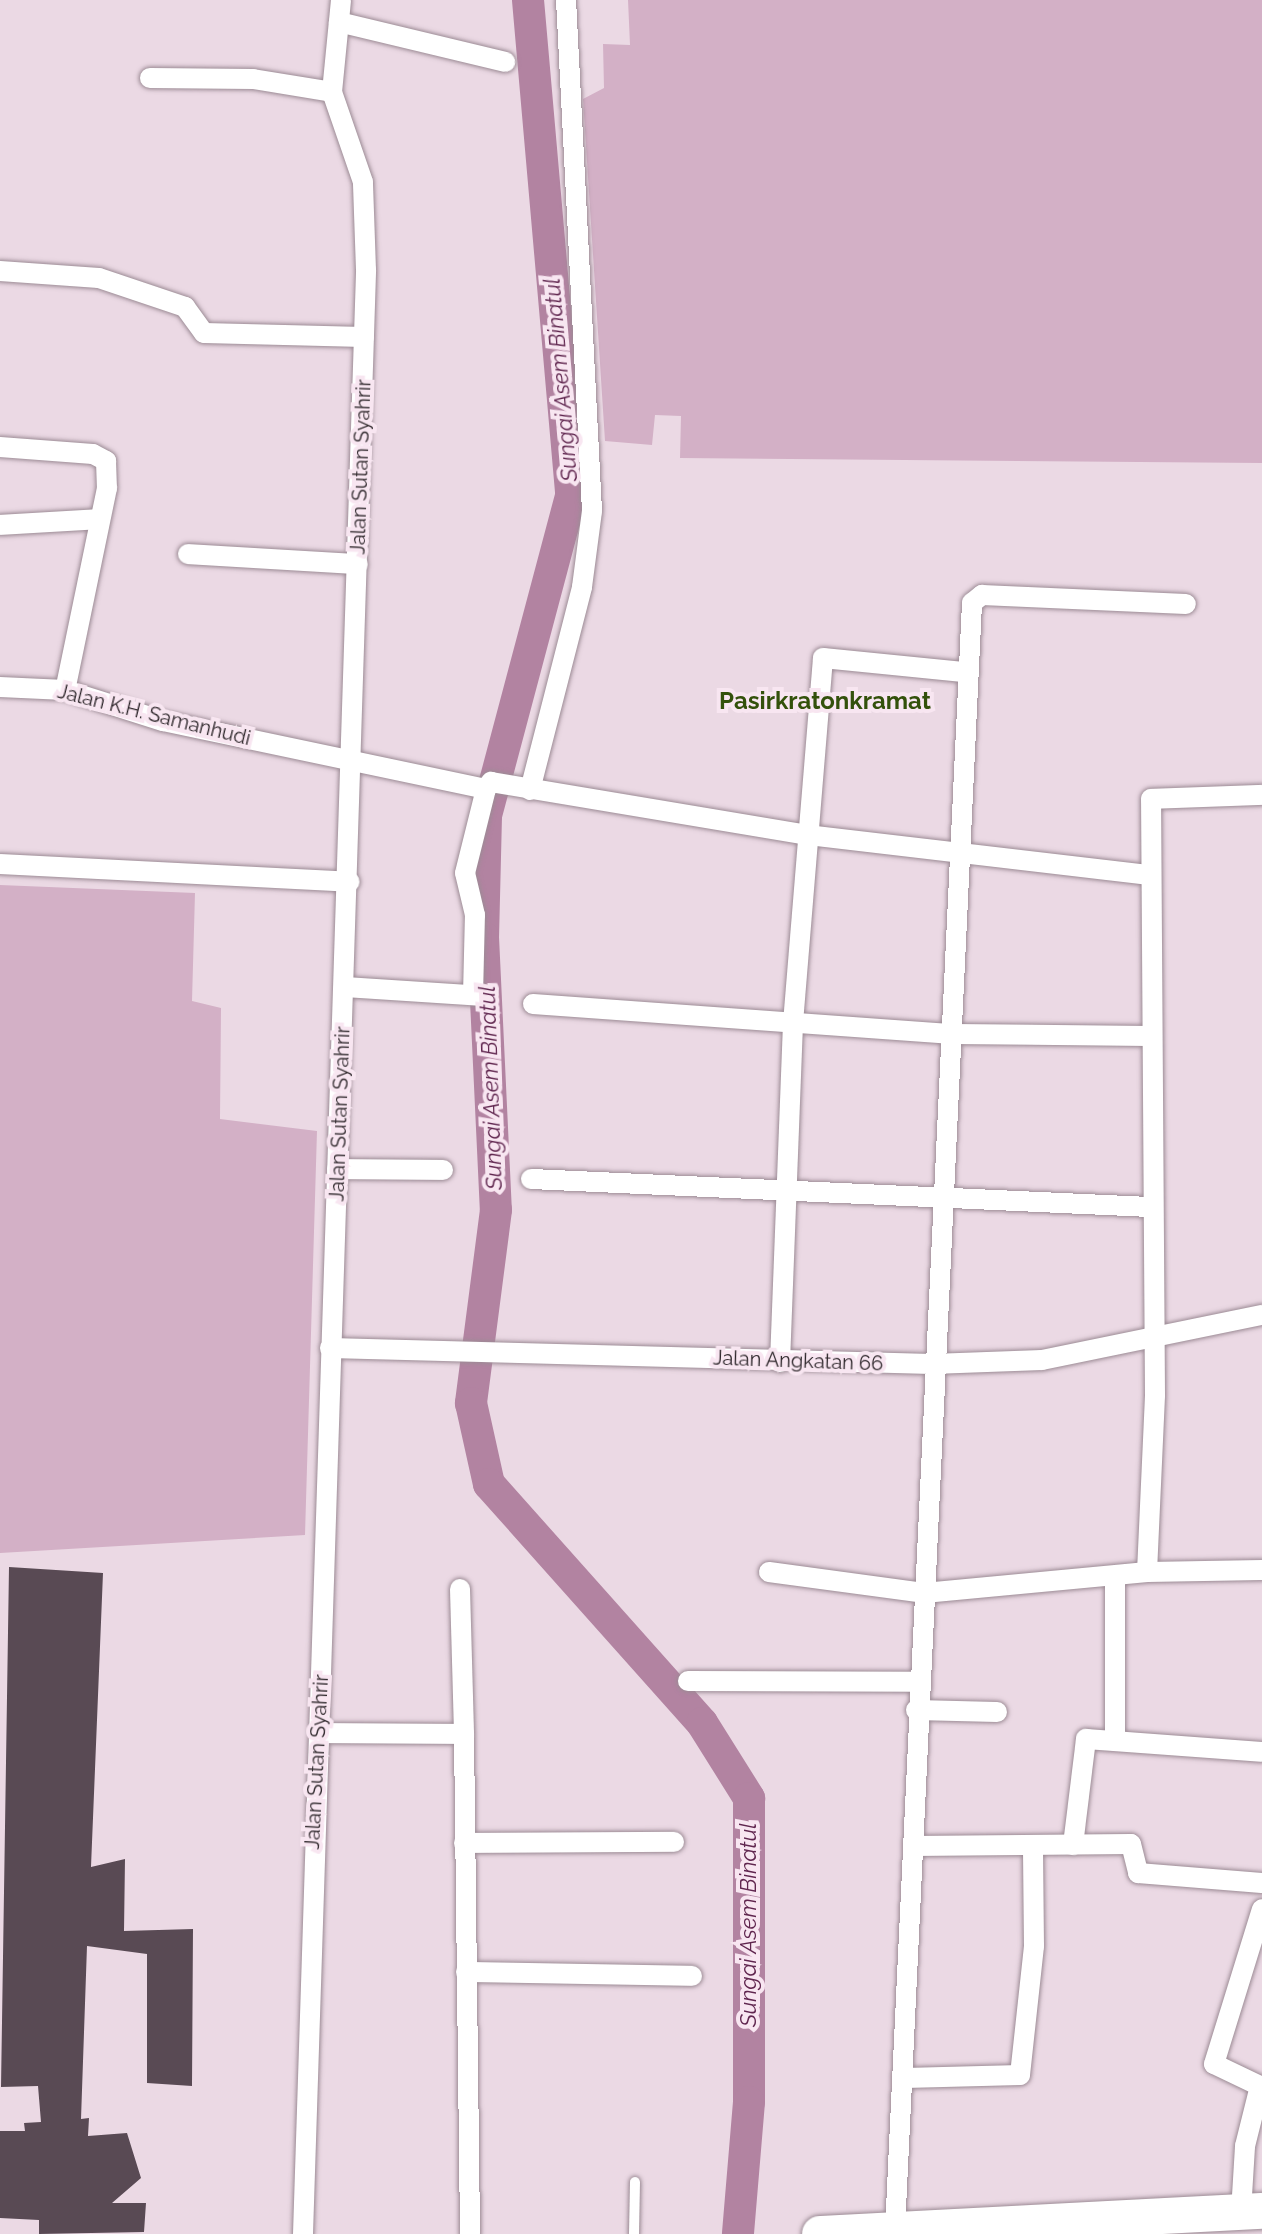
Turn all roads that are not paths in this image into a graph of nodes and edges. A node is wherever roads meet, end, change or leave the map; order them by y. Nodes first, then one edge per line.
1 (341, 0) edge
2 (566, 0) edge
3 (339, 22) junction
4 (505, 62) dead end
5 (150, 78) dead end
6 (332, 92) junction
7 (0, 271) edge
8 (364, 337) junction
9 (0, 447) edge
10 (100, 519) junction
11 (0, 525) edge
12 (188, 554) dead end
13 (358, 564) junction
14 (1186, 604) dead end
15 (963, 672) junction
16 (0, 687) edge
17 (65, 690) junction
18 (355, 759) junction
19 (489, 786) junction
20 (528, 790) junction
21 (1262, 795) edge
22 (808, 835) junction
23 (957, 855) junction
24 (0, 864) edge
25 (1151, 875) junction
26 (350, 882) junction
27 (345, 987) junction
28 (533, 1004) dead end
29 (793, 1023) junction
30 (953, 1034) junction
31 (1149, 1036) junction
32 (337, 1169) junction
33 (443, 1170) dead end
34 (531, 1179) dead end
35 (788, 1192) junction
36 (944, 1200) junction
37 (1149, 1207) junction
38 (1262, 1315) edge
39 (1154, 1339) junction
40 (330, 1348) junction
41 (780, 1362) junction
42 (932, 1364) junction
43 (1262, 1570) edge
44 (769, 1572) dead end
45 (1147, 1572) junction
46 (1115, 1577) junction
47 (460, 1589) dead end
48 (924, 1593) junction
49 (688, 1681) dead end
50 (918, 1682) junction
51 (916, 1710) junction
52 (997, 1712) dead end
53 (319, 1733) junction
54 (464, 1734) junction
55 (1115, 1738) junction
56 (1262, 1752) edge
57 (674, 1842) dead end
58 (464, 1843) junction
59 (1073, 1845) junction
60 (913, 1846) junction
61 (1033, 1848) junction
62 (1262, 1883) edge
63 (1262, 1909) edge
64 (1259, 1931) edge
65 (466, 1972) junction
66 (692, 1976) dead end
67 (905, 2078) junction
68 (635, 2182) dead end
69 (1252, 2211) edge
70 (1116, 2225) edge
71 (895, 2230) junction
72 (303, 2234) edge
73 (470, 2234) edge
74 (634, 2234) edge
75 (820, 2234) edge

1 - 3 street, Jalan Sutan Syahrir
2 - 20 street
3 - 4 street
3 - 6 street, Jalan Sutan Syahrir
5 - 6 street
6 - 8 street, Jalan Sutan Syahrir
7 - 8 street
8 - 13 street, Jalan Sutan Syahrir
9 - 10 street
10 - 11 street
10 - 17 street
12 - 13 street
13 - 18 street, Jalan Sutan Syahrir
14 - 15 street
15 - 22 street
15 - 23 street
16 - 17 street, Jalan K.H. Samanhudi
17 - 18 street, Jalan K.H. Samanhudi
18 - 19 street, Jalan K.H. Samanhudi
18 - 26 street, Jalan Sutan Syahrir
19 - 20 street, Jalan K.H. Samanhudi
19 - 27 street
20 - 22 street, Jalan K.H. Samanhudi
21 - 25 street
22 - 23 street, Jalan K.H. Samanhudi
22 - 29 street
23 - 25 street, Jalan K.H. Samanhudi
23 - 30 street
24 - 26 street
25 - 31 street
26 - 27 street, Jalan Sutan Syahrir
27 - 32 street, Jalan Sutan Syahrir
28 - 29 street
29 - 30 street
29 - 35 street
30 - 31 street
30 - 36 street
31 - 37 street
32 - 33 street
32 - 40 street, Jalan Sutan Syahrir
34 - 35 street
35 - 36 street
35 - 41 street
36 - 37 street
36 - 42 street
37 - 39 street
38 - 39 street, Jalan Angkatan 66
39 - 42 street, Jalan Angkatan 66
39 - 45 street
40 - 41 street, Jalan Angkatan 66
40 - 53 street, Jalan Sutan Syahrir
41 - 42 street, Jalan Angkatan 66
42 - 48 street
43 - 45 street
44 - 48 street
45 - 46 street
46 - 48 street
46 - 55 street
47 - 54 street
48 - 50 street
49 - 50 street
50 - 51 street
51 - 52 street
51 - 60 street
53 - 54 street
53 - 72 street, Jalan Sutan Syahrir
54 - 58 street
55 - 56 street
55 - 59 street
57 - 58 street
58 - 65 street
59 - 61 street
59 - 62 street
60 - 61 street
60 - 67 street
61 - 67 street
63 - 64 street
64 - 69 street
65 - 66 street
65 - 73 street
67 - 71 street
68 - 74 lane
69 - 70 highway
70 - 71 highway
71 - 75 highway

